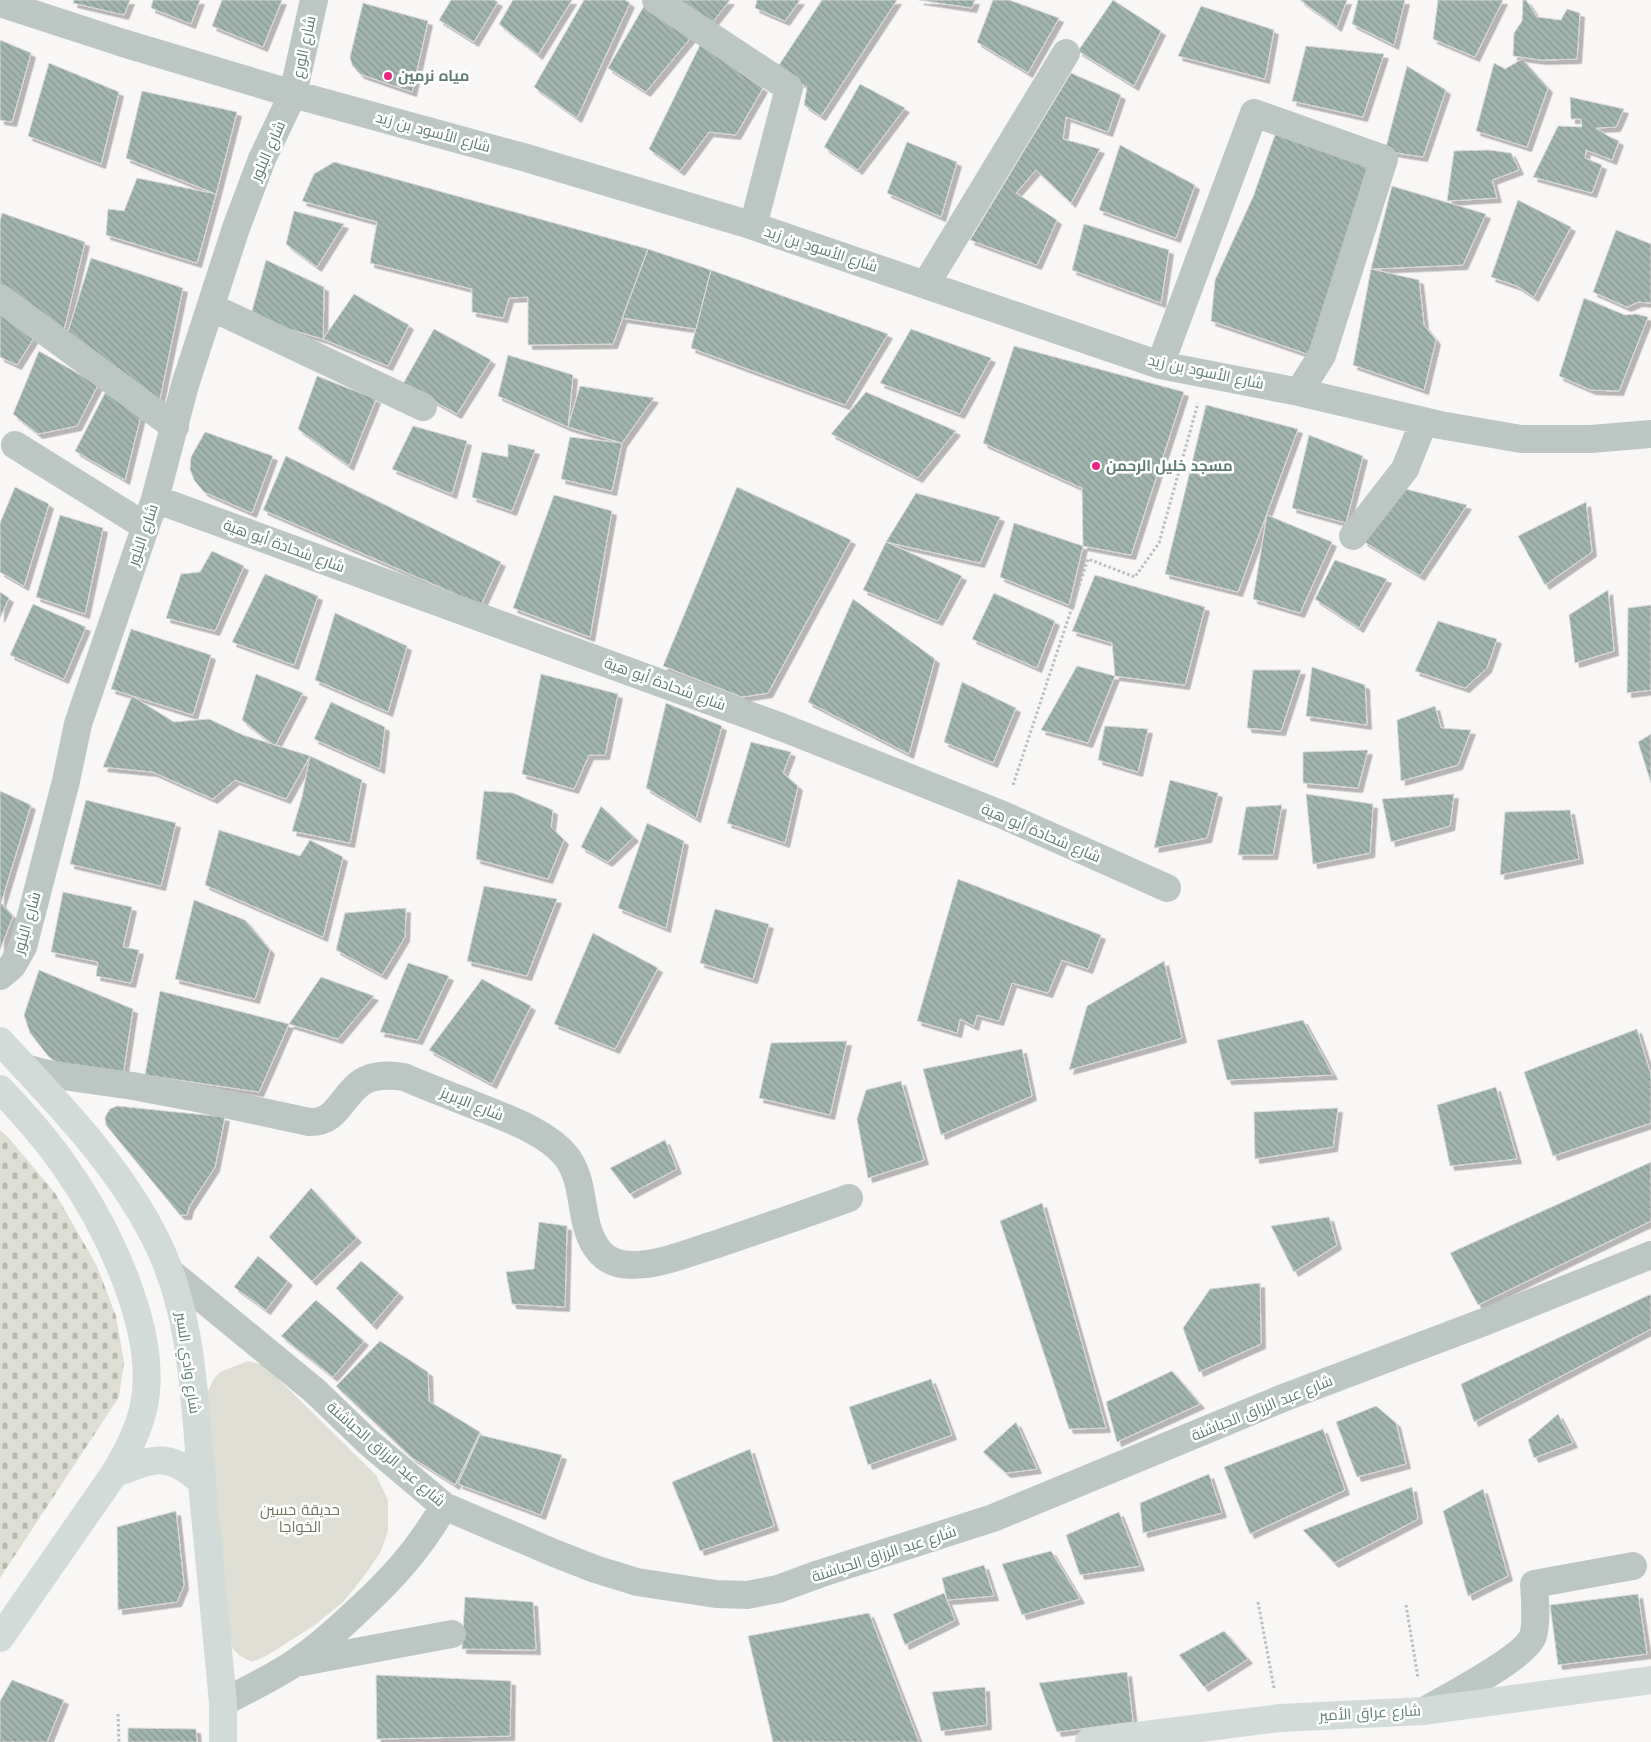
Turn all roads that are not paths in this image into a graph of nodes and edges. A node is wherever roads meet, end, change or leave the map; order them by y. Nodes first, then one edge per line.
1 (314, 0) edge
2 (656, 0) edge
3 (0, 3) edge
4 (1066, 53) dead end
5 (293, 94) junction
6 (753, 226) junction
7 (926, 284) junction
8 (0, 298) edge
9 (211, 307) junction
10 (1160, 365) junction
11 (1299, 392) junction
12 (423, 407) dead end
13 (1424, 422) junction
14 (175, 427) junction
15 (1651, 434) edge
16 (15, 445) dead end
17 (155, 499) junction
18 (145, 526) junction
19 (1353, 536) dead end
20 (1167, 888) dead end
21 (0, 976) edge
22 (0, 1041) edge
23 (25, 1068) junction
24 (0, 1090) edge
25 (849, 1198) dead end
26 (1651, 1255) edge
27 (170, 1272) junction
28 (114, 1474) junction
29 (202, 1482) junction
30 (444, 1506) junction
31 (1633, 1566) dead end
32 (452, 1634) dead end
33 (0, 1638) edge
34 (295, 1663) junction
35 (1651, 1680) edge
36 (223, 1703) junction
37 (1424, 1711) junction
38 (223, 1742) edge
39 (1089, 1742) edge

1 - 5 street, شارع الورع
2 - 6 street
3 - 5 street, شارع الأسود بن زيد
4 - 7 street
5 - 6 street, شارع الأسود بن زيد
5 - 9 street, شارع البلور
6 - 7 street, شارع الأسود بن زيد
7 - 10 street, شارع الأسود بن زيد
8 - 14 street
9 - 12 street
9 - 14 street, شارع البلور
10 - 11 street, شارع الأسود بن زيد
10 - 11 street
11 - 13 street, شارع الأسود بن زيد
13 - 15 street, شارع الأسود بن زيد
13 - 19 street
14 - 17 street, شارع البلور
16 - 18 street
17 - 18 street, شارع البلور
17 - 20 street, شارع شحادة أبو هية
18 - 21 street, شارع البلور
22 - 23 main road, شارع وادي السير
23 - 25 street, شارع الإبريز
23 - 27 main road, شارع وادي السير
24 - 28 main road
26 - 30 street, شارع عبد الرزاق الحباشنة
27 - 29 main road, شارع وادي السير
27 - 30 street, شارع عبد الرزاق الحباشنة
28 - 29 main road
28 - 33 main road
29 - 36 main road, شارع وادي السير
30 - 34 street
31 - 37 street
32 - 34 street
34 - 36 street
35 - 37 main road, شارع عراق الأمير
36 - 38 main road, شارع وادي السير
37 - 39 main road, شارع عراق الأمير

